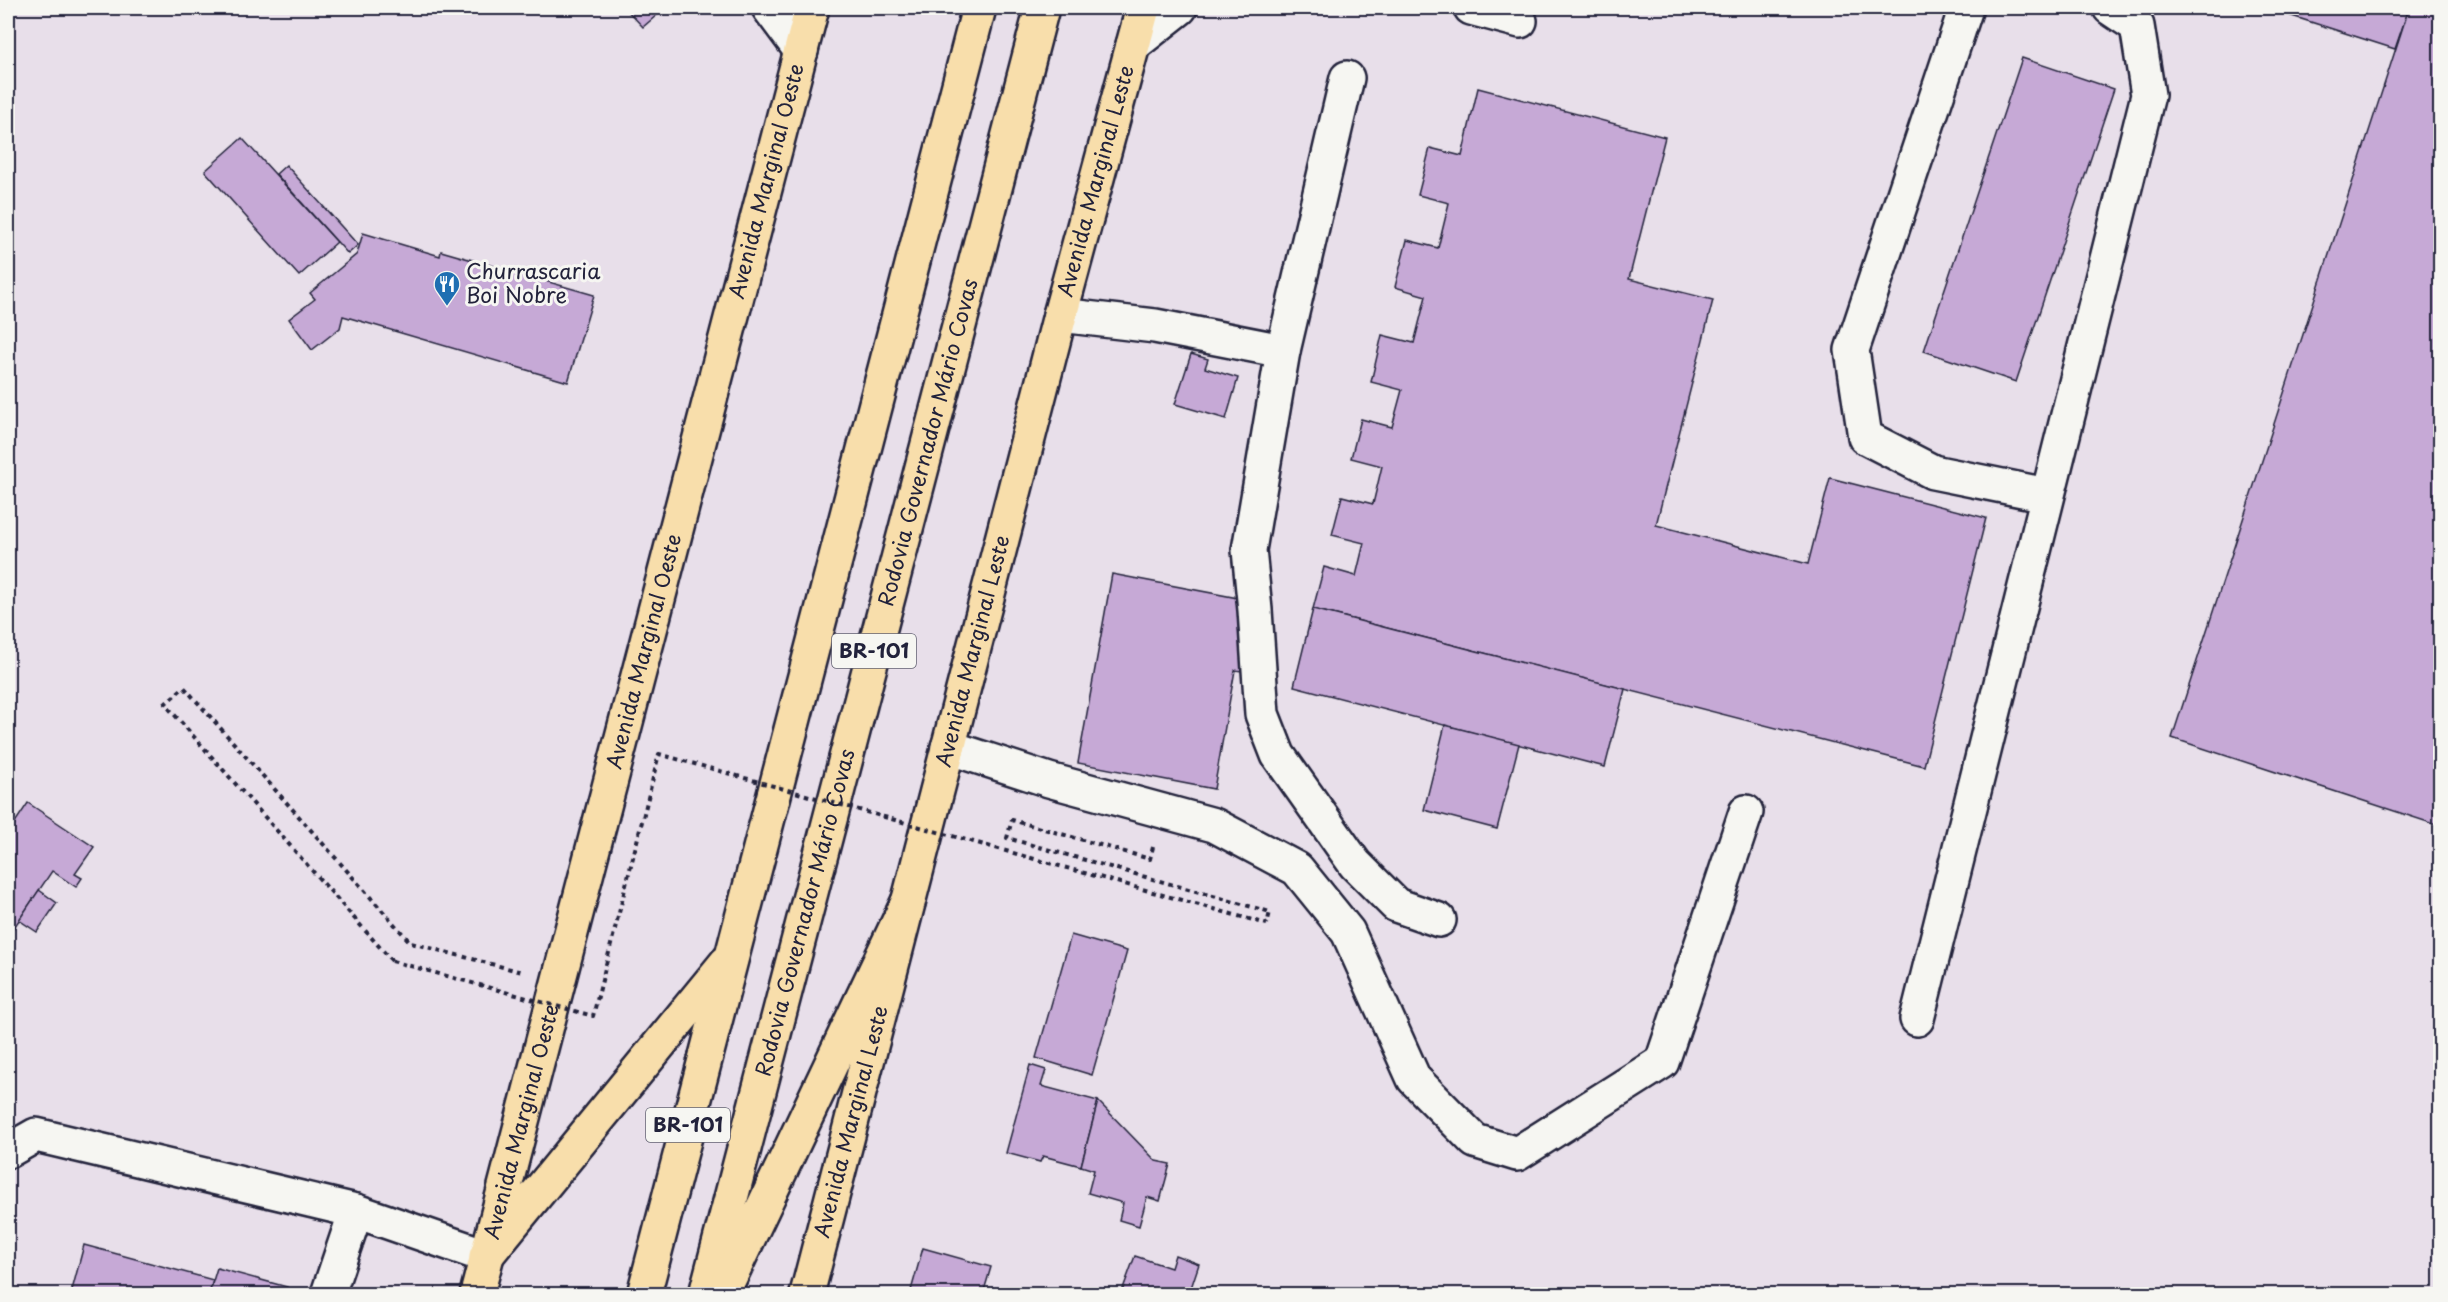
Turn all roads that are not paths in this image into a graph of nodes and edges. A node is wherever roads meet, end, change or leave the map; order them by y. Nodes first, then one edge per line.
1 (769, 8) edge
2 (812, 8) edge
3 (979, 8) edge
4 (1042, 8) edge
5 (1143, 8) edge
6 (1180, 8) edge
7 (1471, 8) edge
8 (1966, 8) edge
9 (2110, 8) edge
10 (1520, 21) dead end
11 (1133, 45) junction
12 (801, 51) junction
13 (1347, 78) dead end
14 (1059, 315) junction
15 (1283, 351) junction
16 (2047, 495) junction
17 (948, 747) junction
18 (1746, 812) dead end
19 (908, 902) junction
20 (1439, 920) dead end
21 (732, 955) junction
22 (1917, 1019) dead end
23 (8, 1151) edge
24 (356, 1211) junction
25 (486, 1256) junction
26 (328, 1294) edge
27 (477, 1294) edge
28 (644, 1294) edge
29 (706, 1294) edge
30 (722, 1294) edge
31 (807, 1294) edge

1 - 12 lane
2 - 12 main road, Avenida Marginal Oeste
3 - 21 main road, BR-101
4 - 29 main road, Rodovia Governador Mário Covas / BR-101
5 - 11 main road, Avenida Marginal Leste
6 - 11 lane
7 - 10 lane
8 - 16 lane
9 - 16 lane
11 - 14 main road, Avenida Marginal Leste
12 - 25 main road, Avenida Marginal Oeste
13 - 15 lane
14 - 15 lane
14 - 17 main road, Avenida Marginal Leste
15 - 20 lane
16 - 22 lane
17 - 18 lane
17 - 19 main road, Avenida Marginal Leste
19 - 30 main road
19 - 31 main road, Avenida Marginal Leste
21 - 25 main road
21 - 28 main road, BR-101
23 - 24 lane
24 - 25 lane
24 - 26 lane
25 - 27 main road, Avenida Marginal Oeste

